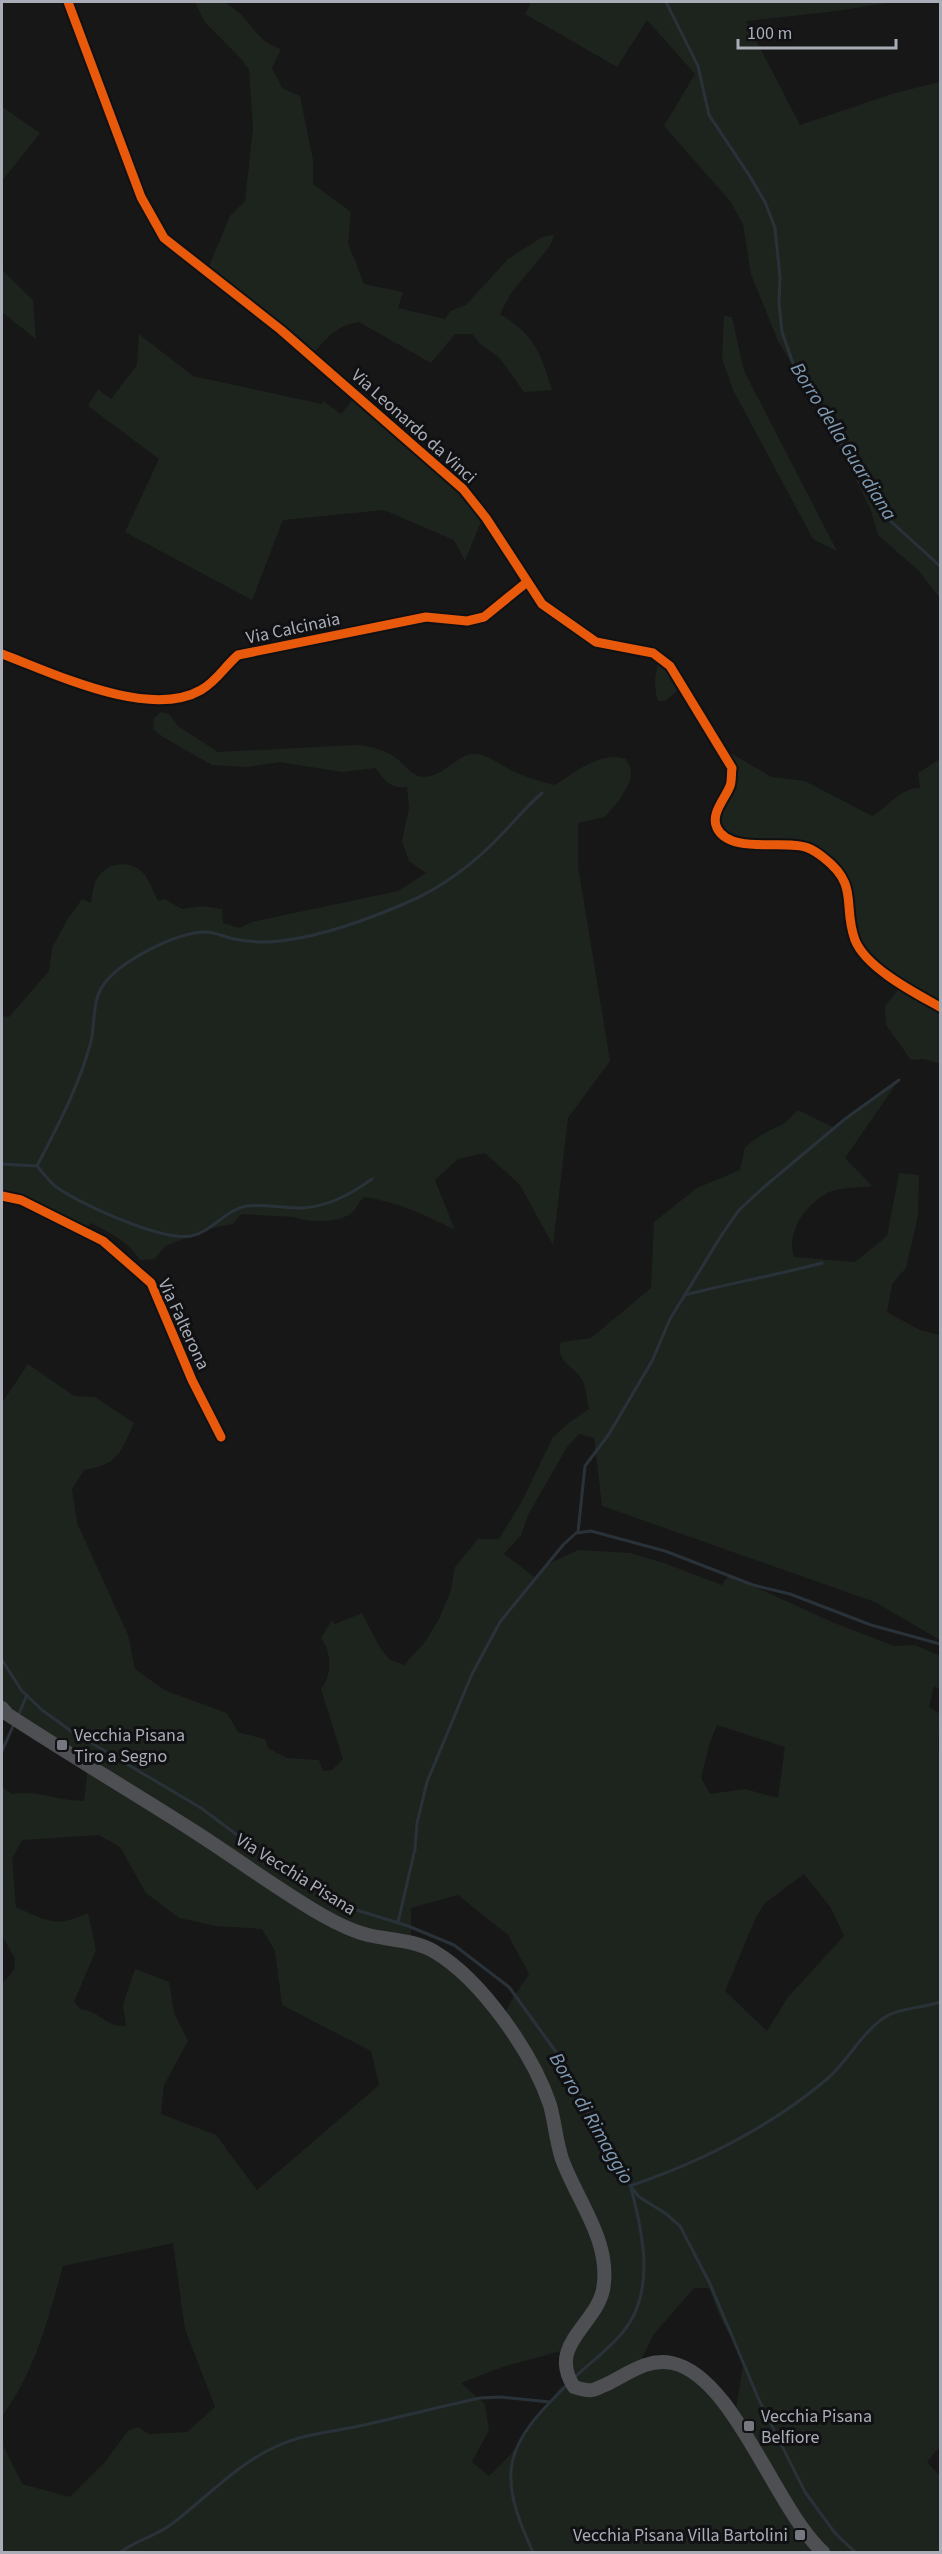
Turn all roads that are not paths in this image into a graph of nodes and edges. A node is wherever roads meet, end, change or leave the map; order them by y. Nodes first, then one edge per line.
1 (68, 2) edge
2 (527, 582) junction
3 (2, 654) edge
4 (940, 1007) edge
5 (2, 1196) edge
6 (221, 1437) dead end
7 (3, 1715) edge
8 (823, 2553) edge

1 - 2 street, Via Leonardo da Vinci
2 - 3 street, Via Calcinaia
2 - 4 street, Via Leonardo da Vinci
5 - 6 street, Via Falterona
7 - 8 main road, Via Vecchia Pisana

